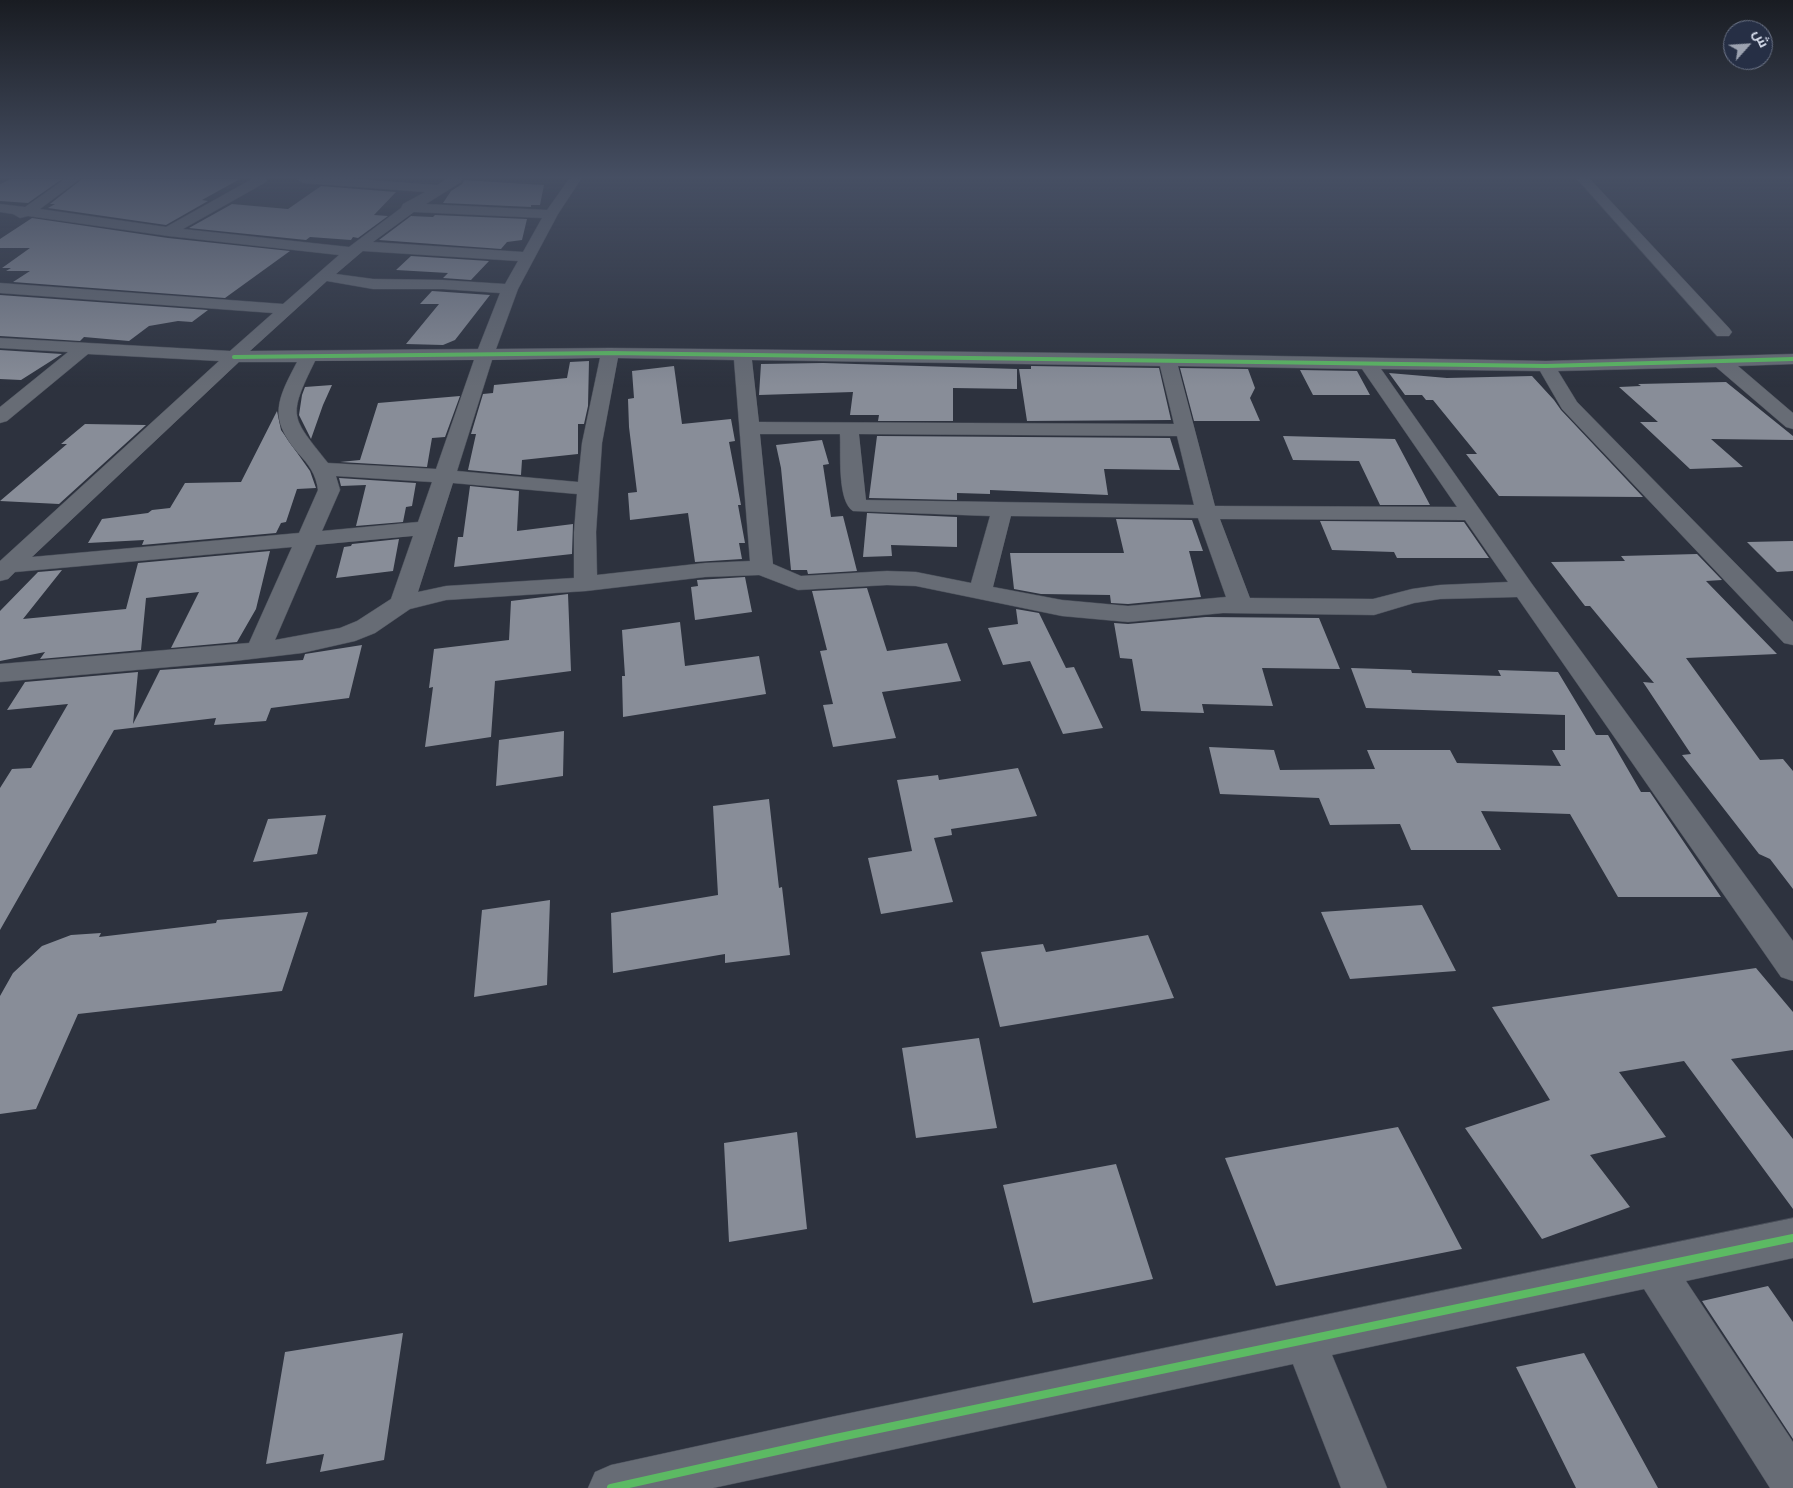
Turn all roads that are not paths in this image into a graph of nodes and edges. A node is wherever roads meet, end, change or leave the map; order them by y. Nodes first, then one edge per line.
1 (348, 248) edge
2 (533, 248) edge
3 (1647, 248) edge
4 (354, 249) junction
5 (528, 257) junction
6 (325, 276) junction
7 (0, 288) edge
8 (510, 290) junction
9 (288, 309) junction
10 (1723, 332) dead end
11 (0, 343) edge
12 (84, 348) junction
13 (485, 354) junction
14 (610, 354) junction
15 (743, 356) junction
16 (234, 357) junction
17 (308, 358) junction
18 (1793, 359) edge
19 (1167, 360) junction
20 (1722, 362) junction
21 (1368, 364) junction
22 (1546, 366) junction
23 (0, 417) edge
24 (1793, 423) edge
25 (750, 428) junction
26 (850, 428) junction
27 (1184, 430) junction
28 (323, 469) junction
29 (444, 476) junction
30 (588, 489) junction
31 (1002, 510) junction
32 (1206, 511) junction
33 (1473, 514) junction
34 (426, 528) junction
35 (306, 539) junction
36 (762, 568) junction
37 (4, 570) edge
38 (586, 584) junction
39 (1524, 589) junction
40 (980, 591) junction
41 (402, 603) junction
42 (1241, 605) junction
43 (1793, 637) edge
44 (258, 650) junction
45 (0, 673) edge
46 (1793, 967) edge
47 (1793, 1238) edge
48 (1653, 1267) junction
49 (1304, 1339) junction
50 (1793, 1482) edge
51 (611, 1488) edge
52 (1364, 1488) edge

1 - 4 street
2 - 5 street
3 - 10 street
4 - 5 street
4 - 6 street
5 - 8 street
6 - 8 street
6 - 9 street
7 - 9 street
8 - 13 street
9 - 16 street
11 - 12 street
12 - 16 street
12 - 23 street
13 - 14 street
13 - 17 street
13 - 29 street
14 - 15 street
14 - 30 street
15 - 19 street
15 - 25 street
16 - 17 street
16 - 37 street
17 - 28 street
18 - 20 street
19 - 21 street
19 - 27 street
20 - 22 street
20 - 24 street
21 - 22 street
21 - 33 street
22 - 43 street
25 - 26 street
25 - 36 street
26 - 27 street
26 - 31 street
27 - 32 street
28 - 29 street
28 - 35 street
29 - 30 street
29 - 34 street
30 - 38 street
31 - 32 street
31 - 40 street
32 - 33 street
32 - 42 street
33 - 39 street
34 - 35 street
34 - 41 street
35 - 37 street
35 - 44 street
36 - 38 street
36 - 40 street
38 - 41 street
39 - 42 street
39 - 46 street
40 - 42 street
41 - 44 street
44 - 45 street
47 - 48 street
48 - 49 street
48 - 50 street
49 - 51 street
49 - 52 street

